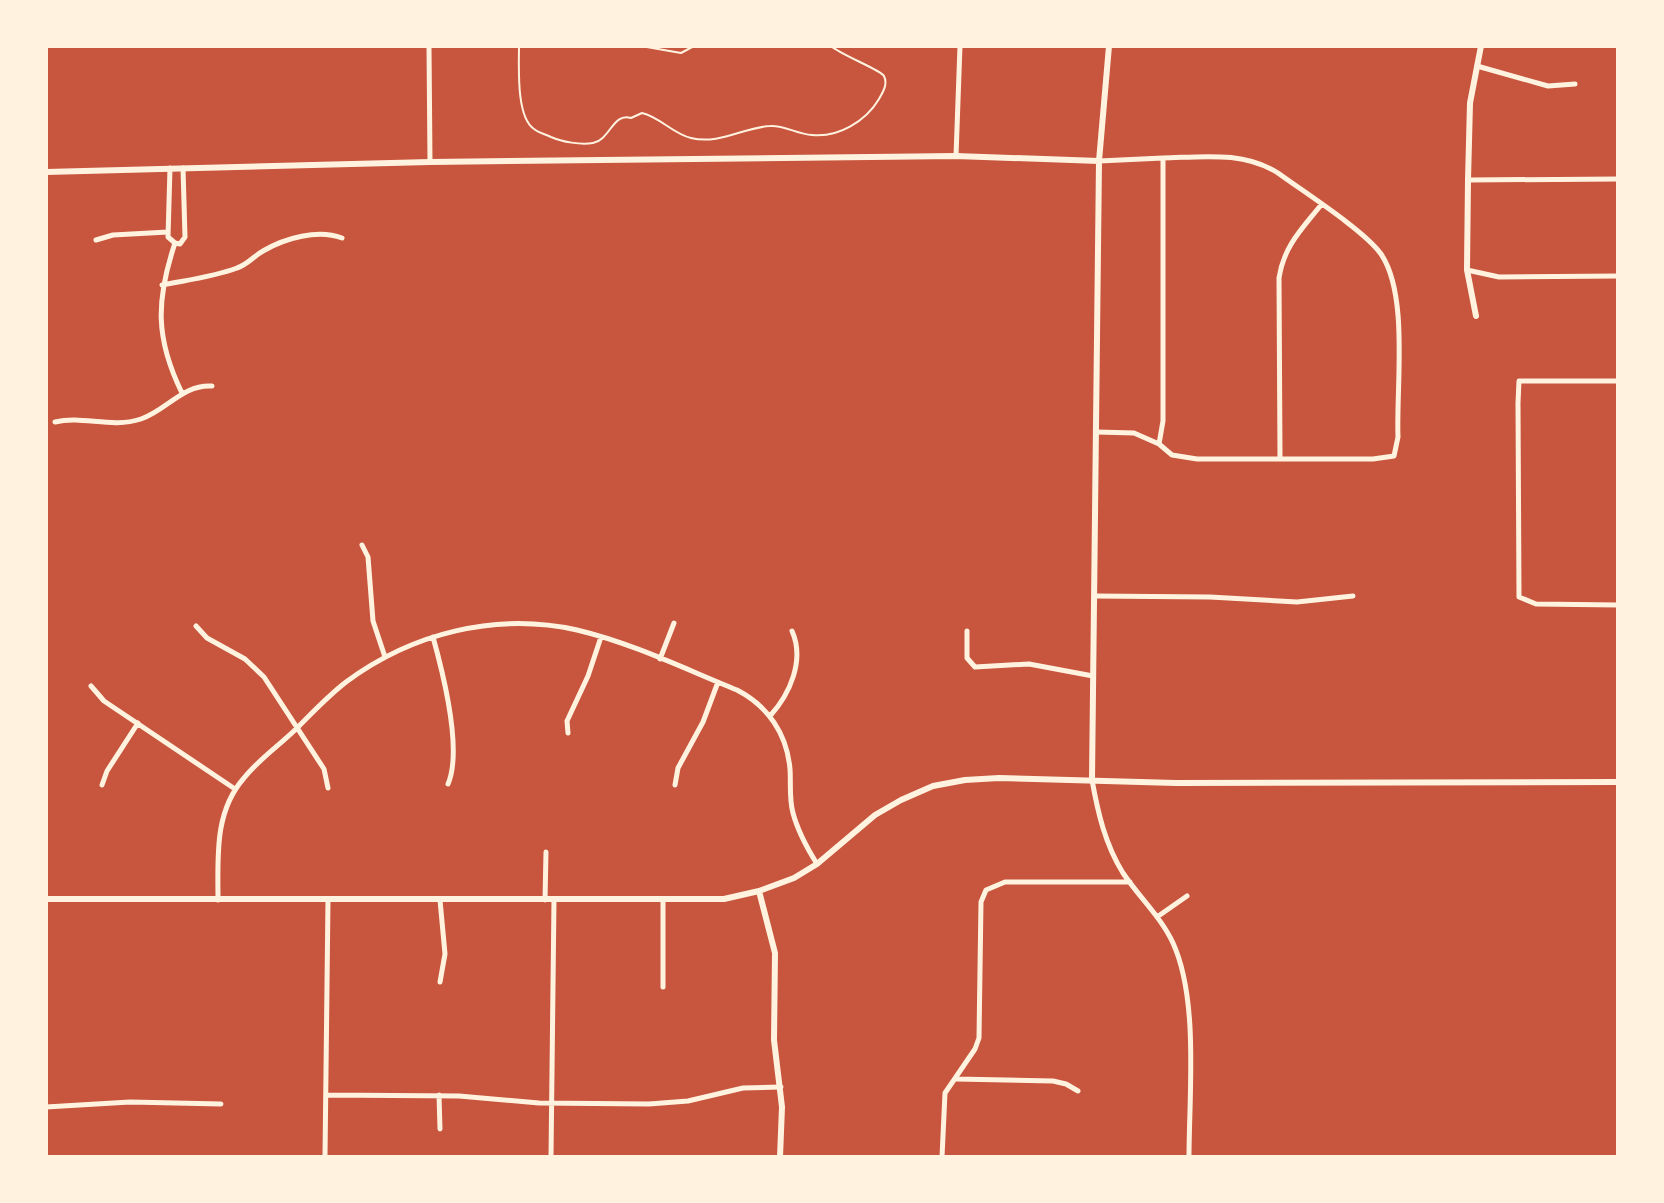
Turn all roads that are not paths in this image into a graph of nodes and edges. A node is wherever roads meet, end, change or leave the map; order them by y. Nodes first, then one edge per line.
1 (429, 46) edge
2 (960, 46) edge
3 (1109, 46) edge
4 (1481, 46) edge
5 (1476, 65) junction
6 (1575, 84) dead end
7 (956, 156) junction
8 (1163, 158) junction
9 (1099, 161) junction
10 (430, 162) junction
11 (170, 168) junction
12 (183, 168) junction
13 (46, 172) edge
14 (1618, 179) edge
15 (1468, 180) junction
16 (1321, 205) junction
17 (168, 232) junction
18 (342, 238) dead end
19 (96, 240) dead end
20 (175, 243) junction
21 (1467, 270) junction
22 (1618, 276) edge
23 (162, 285) junction
24 (1476, 316) dead end
25 (1618, 381) edge
26 (212, 386) dead end
27 (182, 393) junction
28 (55, 422) dead end
29 (1097, 432) junction
30 (1159, 444) junction
31 (1280, 458) junction
32 (362, 545) dead end
33 (1095, 596) junction
34 (1353, 596) dead end
35 (1618, 605) edge
36 (674, 623) dead end
37 (196, 626) dead end
38 (792, 631) dead end
39 (967, 631) dead end
40 (433, 637) junction
41 (601, 637) junction
42 (385, 657) junction
43 (660, 659) junction
44 (1093, 676) junction
45 (718, 682) junction
46 (91, 686) dead end
47 (770, 716) junction
48 (138, 723) junction
49 (297, 728) junction
50 (568, 733) dead end
51 (1092, 780) junction
52 (1618, 782) edge
53 (448, 784) dead end
54 (102, 785) dead end
55 (675, 785) dead end
56 (328, 788) dead end
57 (235, 789) junction
58 (546, 852) dead end
59 (817, 864) junction
60 (1130, 882) junction
61 (759, 891) junction
62 (1187, 896) dead end
63 (46, 899) edge
64 (218, 900) junction
65 (328, 900) junction
66 (440, 900) junction
67 (550, 900) junction
68 (663, 900) junction
69 (1157, 917) junction
70 (440, 982) dead end
71 (663, 987) dead end
72 (955, 1079) junction
73 (781, 1087) junction
74 (1078, 1091) dead end
75 (326, 1095) junction
76 (439, 1095) junction
77 (221, 1104) dead end
78 (551, 1104) junction
79 (46, 1107) edge
80 (440, 1129) dead end
81 (325, 1157) edge
82 (551, 1157) edge
83 (780, 1157) edge
84 (942, 1157) edge
85 (1189, 1157) edge

1 - 10 street
2 - 7 street
3 - 9 street
4 - 5 street
5 - 6 street
5 - 15 street
7 - 9 street
7 - 10 street
8 - 9 street
8 - 16 street
8 - 30 street
9 - 29 street
10 - 12 street
11 - 12 street
11 - 13 street
11 - 17 street
12 - 20 street
14 - 15 street
15 - 21 street
16 - 31 street
16 - 31 street
17 - 19 street
17 - 20 street
18 - 23 street
20 - 23 street
21 - 22 street
21 - 24 street
23 - 27 street
25 - 35 street
26 - 27 street
27 - 28 street
29 - 30 street
29 - 33 street
30 - 31 street
32 - 42 street
33 - 34 street
33 - 44 street
36 - 43 street
37 - 49 street
38 - 47 street
39 - 44 street
40 - 41 street
40 - 42 street
40 - 53 street
41 - 43 street
41 - 50 street
42 - 49 street
43 - 45 street
44 - 51 street
45 - 47 street
45 - 55 street
46 - 48 street
47 - 59 street
48 - 54 street
48 - 57 street
49 - 56 street
49 - 57 street
51 - 52 street
51 - 59 street
51 - 60 street
57 - 64 street
58 - 67 street
59 - 61 street
60 - 69 street
60 - 72 street
61 - 68 street
61 - 73 street
62 - 69 street
63 - 64 street
64 - 65 street
65 - 66 street
65 - 75 street
66 - 67 street
66 - 70 street
67 - 68 street
67 - 78 street
68 - 71 street
69 - 85 street
72 - 74 street
72 - 84 street
73 - 78 street
73 - 83 street
75 - 76 street
75 - 81 street
76 - 78 street
76 - 80 street
77 - 79 street
78 - 82 street

